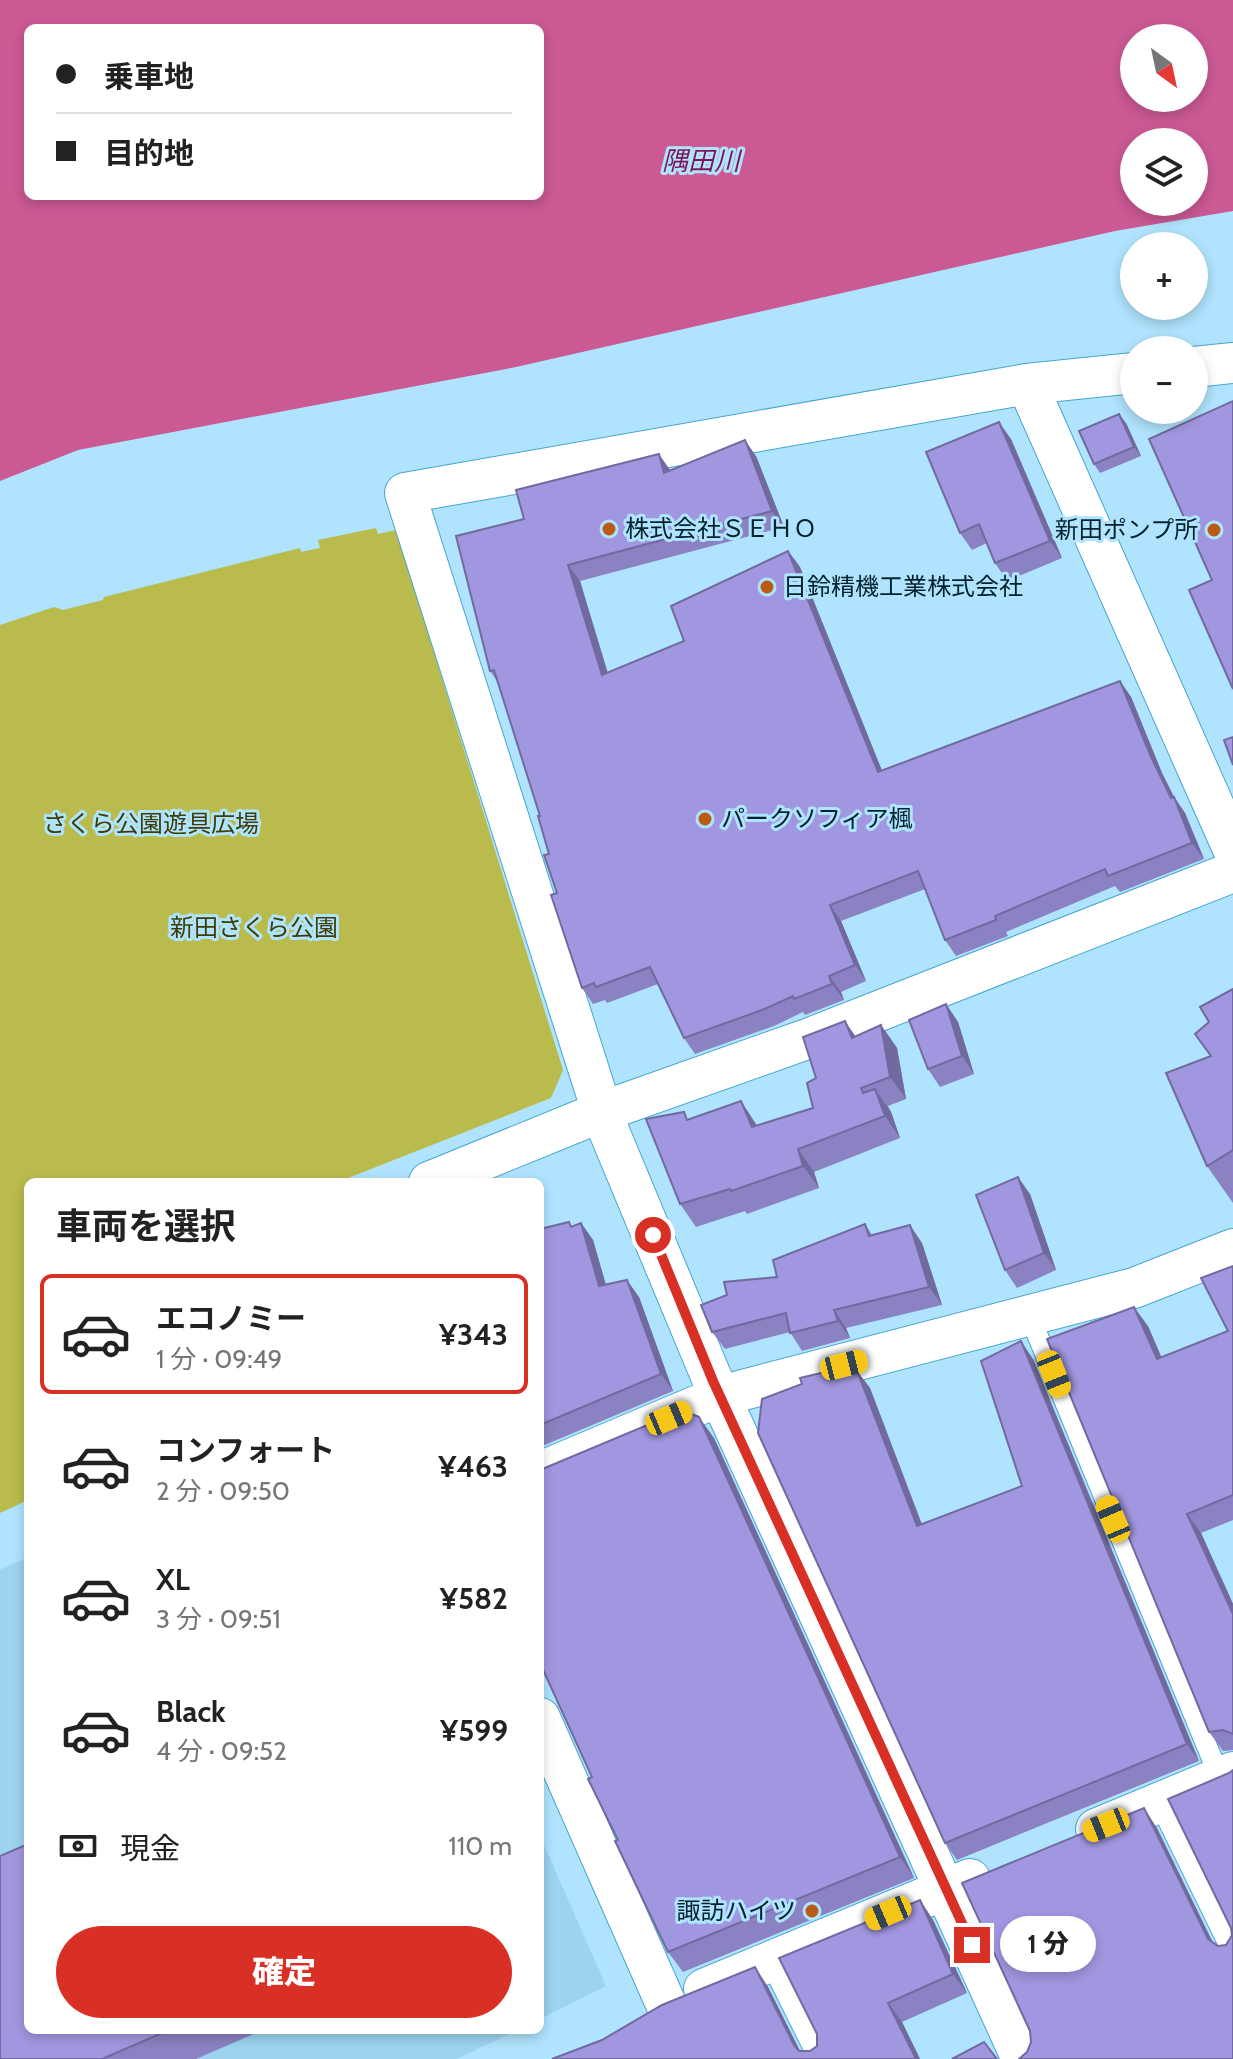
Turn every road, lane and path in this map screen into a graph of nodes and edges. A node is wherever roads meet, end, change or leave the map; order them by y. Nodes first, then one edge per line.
1 (1233, 363) edge
2 (1208, 366) edge
3 (1120, 374) edge
4 (1027, 384) junction
5 (1233, 849) edge
6 (1233, 872) edge
7 (601, 1112) junction
8 (439, 1178) edge
9 (1233, 1249) edge
10 (1030, 1317) junction
11 (720, 1396) junction
12 (544, 1470) edge
13 (544, 1727) edge
14 (1226, 1775) edge
15 (1160, 1804) junction
16 (1060, 1844) edge
17 (1003, 1866) edge
18 (946, 1889) junction
19 (1233, 1953) edge
20 (770, 1961) junction
21 (666, 2004) junction
22 (630, 2025) edge
23 (819, 2059) edge
24 (1022, 2059) edge

1 - 2 street
3 - 4 street
4 - 5 street
4 - 7 street
6 - 7 street
7 - 8 street
7 - 11 street
9 - 10 street
10 - 11 street
10 - 14 lane
11 - 12 street
11 - 18 street
13 - 21 street
14 - 15 street
15 - 16 street
15 - 19 lane
17 - 18 street
18 - 20 street
18 - 24 street
20 - 21 street
20 - 23 lane
21 - 22 street

